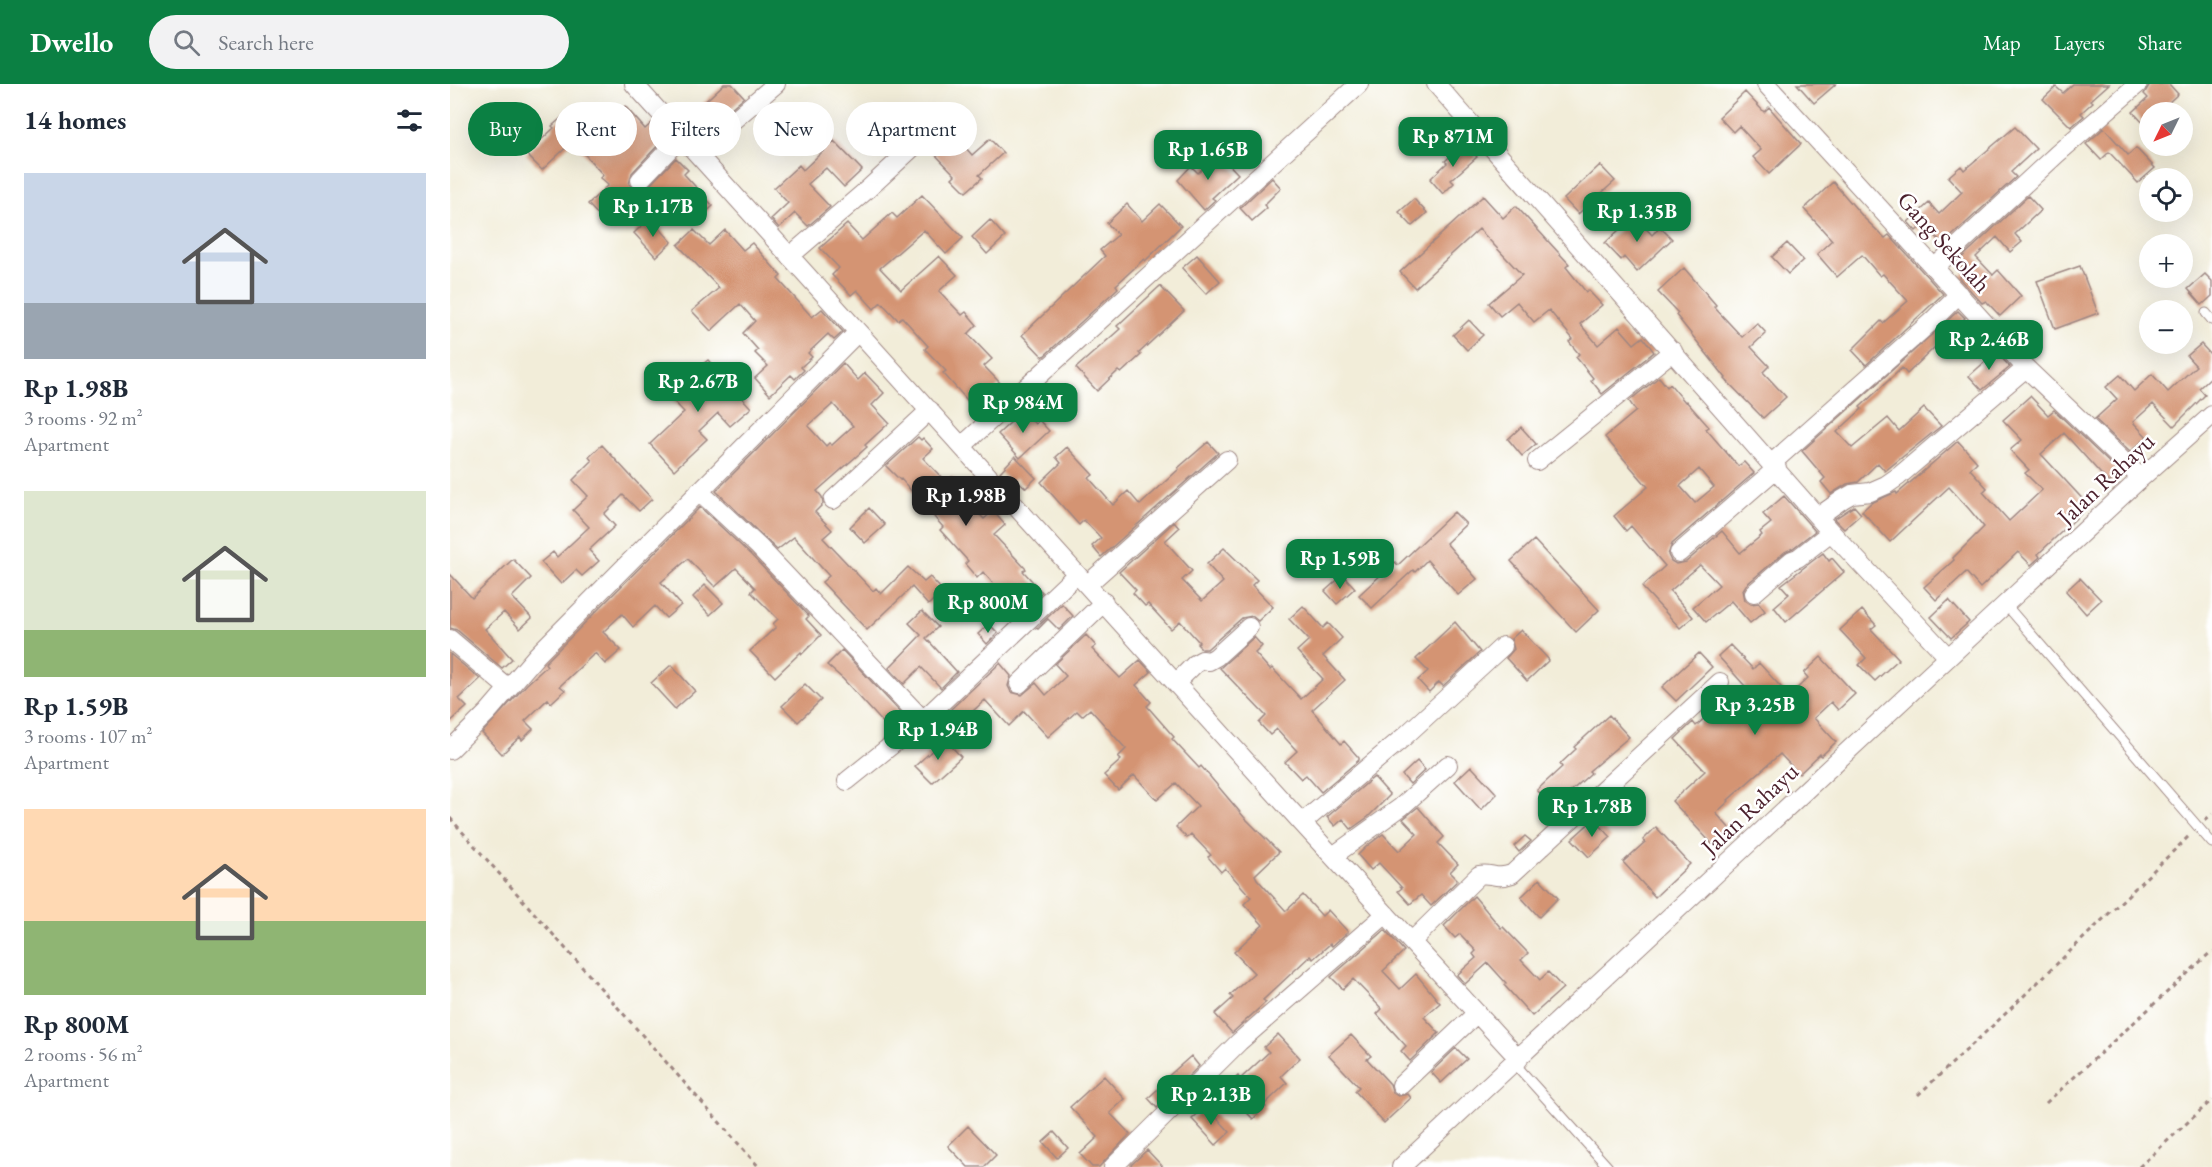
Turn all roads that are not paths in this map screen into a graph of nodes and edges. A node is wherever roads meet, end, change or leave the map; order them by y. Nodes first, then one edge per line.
1 (634, 84) edge
2 (776, 84) edge
3 (1359, 84) edge
4 (1436, 84) edge
5 (1766, 84) edge
6 (2138, 84) edge
7 (651, 102) edge
8 (741, 114) edge
9 (662, 156) edge
10 (700, 156) edge
11 (904, 156) edge
12 (639, 180) dead end
13 (790, 256) junction
14 (1935, 267) junction
15 (1959, 294) junction
16 (858, 332) junction
17 (1673, 351) junction
18 (2026, 368) junction
19 (930, 411) junction
20 (2212, 415) edge
21 (962, 446) junction
22 (1227, 460) dead end
23 (1537, 461) dead end
24 (1774, 465) junction
25 (2141, 478) junction
26 (699, 491) junction
27 (833, 500) dead end
28 (1819, 516) junction
29 (1831, 532) junction
30 (1679, 553) dead end
31 (1082, 579) junction
32 (1754, 593) dead end
33 (1104, 602) junction
34 (2006, 605) junction
35 (1249, 627) dead end
36 (450, 639) edge
37 (1503, 646) dead end
38 (1948, 657) junction
39 (1176, 682) junction
40 (1720, 682) dead end
41 (1018, 684) dead end
42 (508, 688) junction
43 (923, 720) junction
44 (450, 750) edge
45 (1448, 765) dead end
46 (847, 781) dead end
47 (1302, 824) junction
48 (2212, 843) edge
49 (1333, 856) junction
50 (1386, 914) junction
51 (1412, 941) junction
52 (1477, 1013) junction
53 (1517, 1061) junction
54 (1401, 1085) dead end
55 (1113, 1167) edge
56 (1401, 1167) edge
57 (1608, 1167) edge

1 - 7 street
2 - 8 street
3 - 21 street
4 - 17 street
5 - 14 street, Gang Sekolah
6 - 14 street
9 - 12 street
10 - 13 street
11 - 13 street
13 - 16 street
14 - 15 street, Gang Sekolah
15 - 18 street, Gang Sekolah
15 - 24 street
16 - 19 street
16 - 26 street
17 - 23 street
17 - 24 street
18 - 25 street, Gang Sekolah
18 - 28 street
19 - 21 street
19 - 27 street
20 - 25 street, Jalan Rahayu
21 - 31 street
22 - 31 street
24 - 28 street
24 - 30 street
25 - 34 street, Jalan Rahayu
26 - 42 street
26 - 43 street
28 - 29 street
29 - 32 street
29 - 38 street
31 - 33 street
31 - 43 street
33 - 39 street
33 - 41 street
34 - 38 street, Jalan Rahayu
34 - 48 lane
35 - 39 street
36 - 42 street
37 - 47 street
38 - 53 street, Jalan Rahayu
39 - 47 street
40 - 51 street
42 - 44 street
43 - 46 street
45 - 49 street
47 - 49 street
49 - 50 street
50 - 51 street
50 - 55 street
51 - 52 street
52 - 53 street
52 - 54 street
53 - 56 street, Jalan Rahayu
53 - 57 lane

